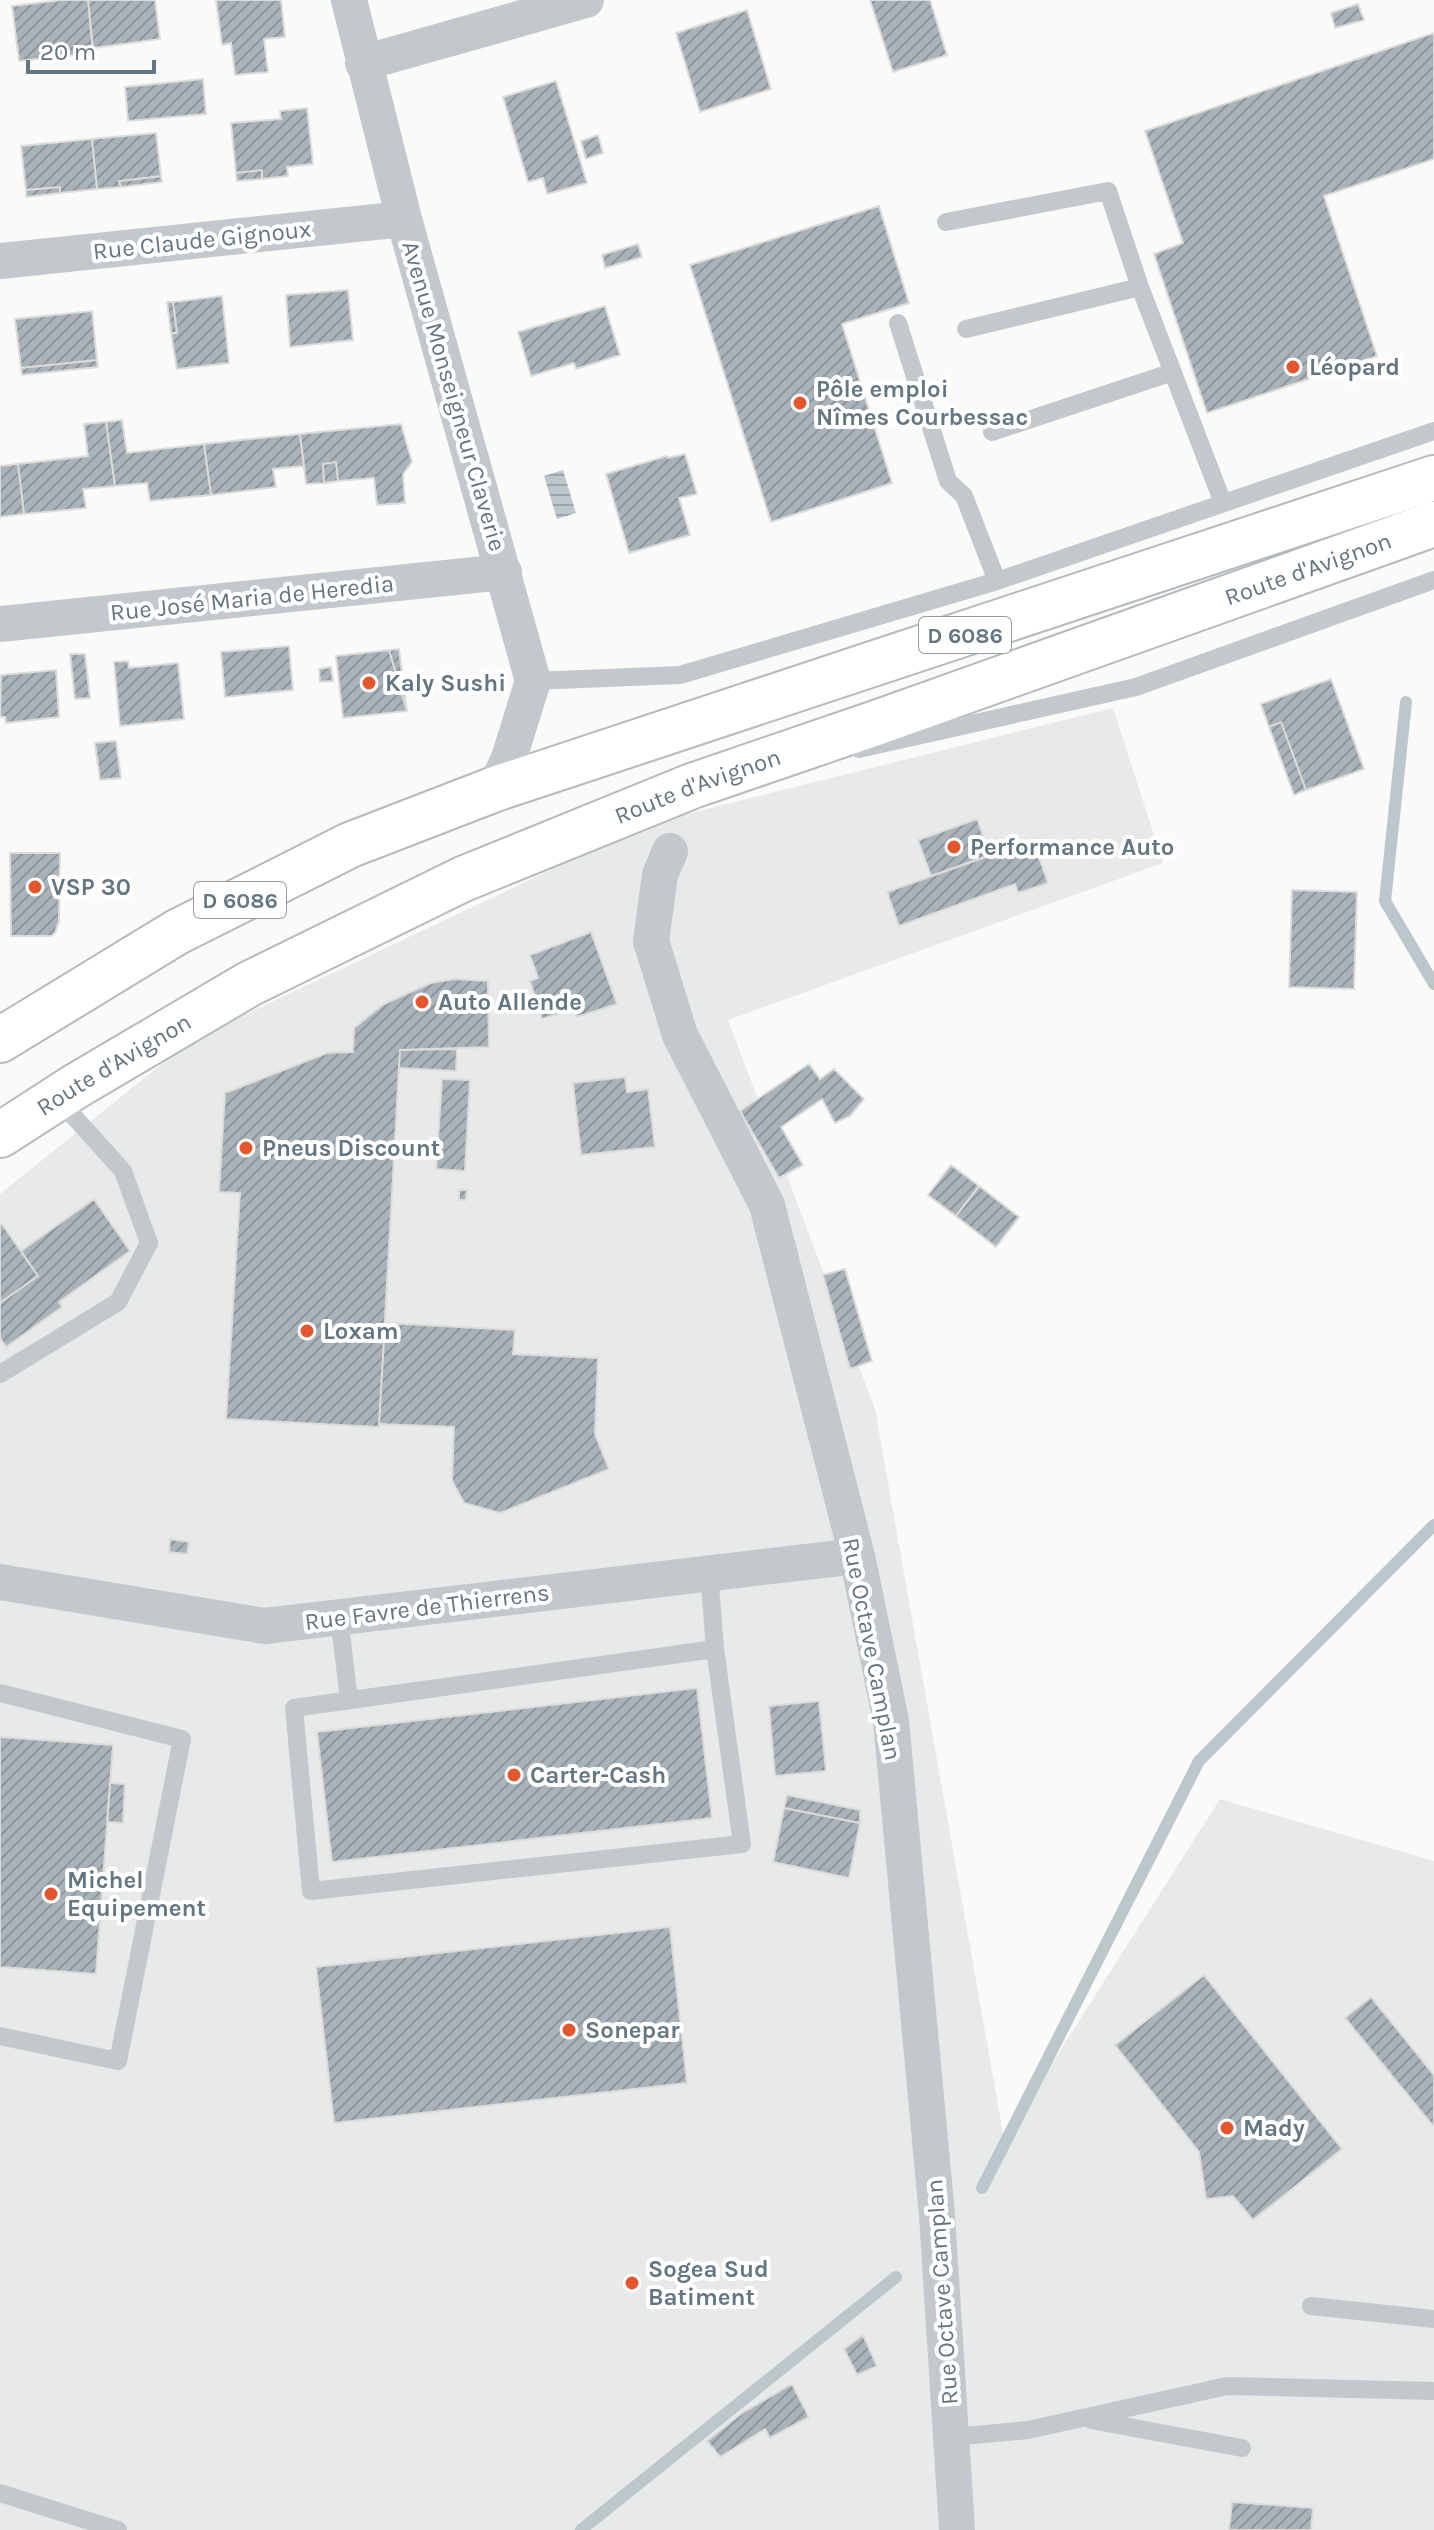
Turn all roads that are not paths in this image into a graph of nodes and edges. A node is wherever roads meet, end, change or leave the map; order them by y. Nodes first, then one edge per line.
1 (349, 0) edge
2 (586, 0) edge
3 (363, 63) junction
4 (404, 219) junction
5 (946, 222) dead end
6 (0, 261) edge
7 (1140, 287) junction
8 (898, 323) dead end
9 (966, 329) dead end
10 (1173, 372) junction
11 (1434, 431) edge
12 (992, 432) dead end
13 (1434, 478) edge
14 (1223, 503) junction
15 (1434, 524) edge
16 (504, 572) junction
17 (1434, 580) edge
18 (997, 581) junction
19 (0, 624) edge
20 (533, 681) junction
21 (692, 786) junction
22 (495, 789) junction
23 (670, 851) dead end
24 (0, 1040) edge
25 (57, 1098) junction
26 (0, 1135) edge
27 (0, 1374) edge
28 (857, 1556) junction
29 (709, 1573) junction
30 (0, 1582) edge
31 (339, 1617) junction
32 (715, 1649) junction
33 (0, 1693) edge
34 (349, 1700) junction
35 (0, 2036) edge
36 (1311, 2306) dead end
37 (1434, 2319) edge
38 (1434, 2391) edge
39 (1081, 2418) junction
40 (952, 2437) junction
41 (1242, 2448) dead end
42 (0, 2493) edge
43 (118, 2530) edge
44 (957, 2530) edge

1 - 3 street, Avenue Monseigneur Claverie
2 - 3 street
3 - 4 street, Avenue Monseigneur Claverie
4 - 6 street, Rue Claude Gignoux
4 - 16 street, Avenue Monseigneur Claverie
5 - 7 lane
7 - 9 lane
7 - 10 lane
8 - 18 lane
10 - 12 lane
10 - 14 lane
11 - 14 lane
13 - 22 main road, Route d'Avignon / D 6086
14 - 18 lane
15 - 21 main road, Route d'Avignon / D 6086
16 - 19 street, Rue José Maria de Heredia
16 - 20 street, Avenue Monseigneur Claverie
17 - 21 lane
18 - 20 lane
20 - 22 street
21 - 25 main road, Route d'Avignon / D 6086
22 - 24 main road, Route d'Avignon / D 6086
23 - 28 street, Rue Octave Camplan
25 - 26 main road, Route d'Avignon / D 6086
25 - 27 lane
28 - 29 street, Rue Favre de Thierrens
28 - 40 street, Rue Octave Camplan
29 - 31 street, Rue Favre de Thierrens
29 - 32 lane
30 - 31 street, Rue Favre de Thierrens
31 - 34 lane
32 - 34 lane
32 - 34 lane
33 - 35 lane
36 - 37 lane
38 - 39 lane
39 - 40 lane
39 - 41 lane
40 - 44 street, Rue Octave Camplan
42 - 43 lane

